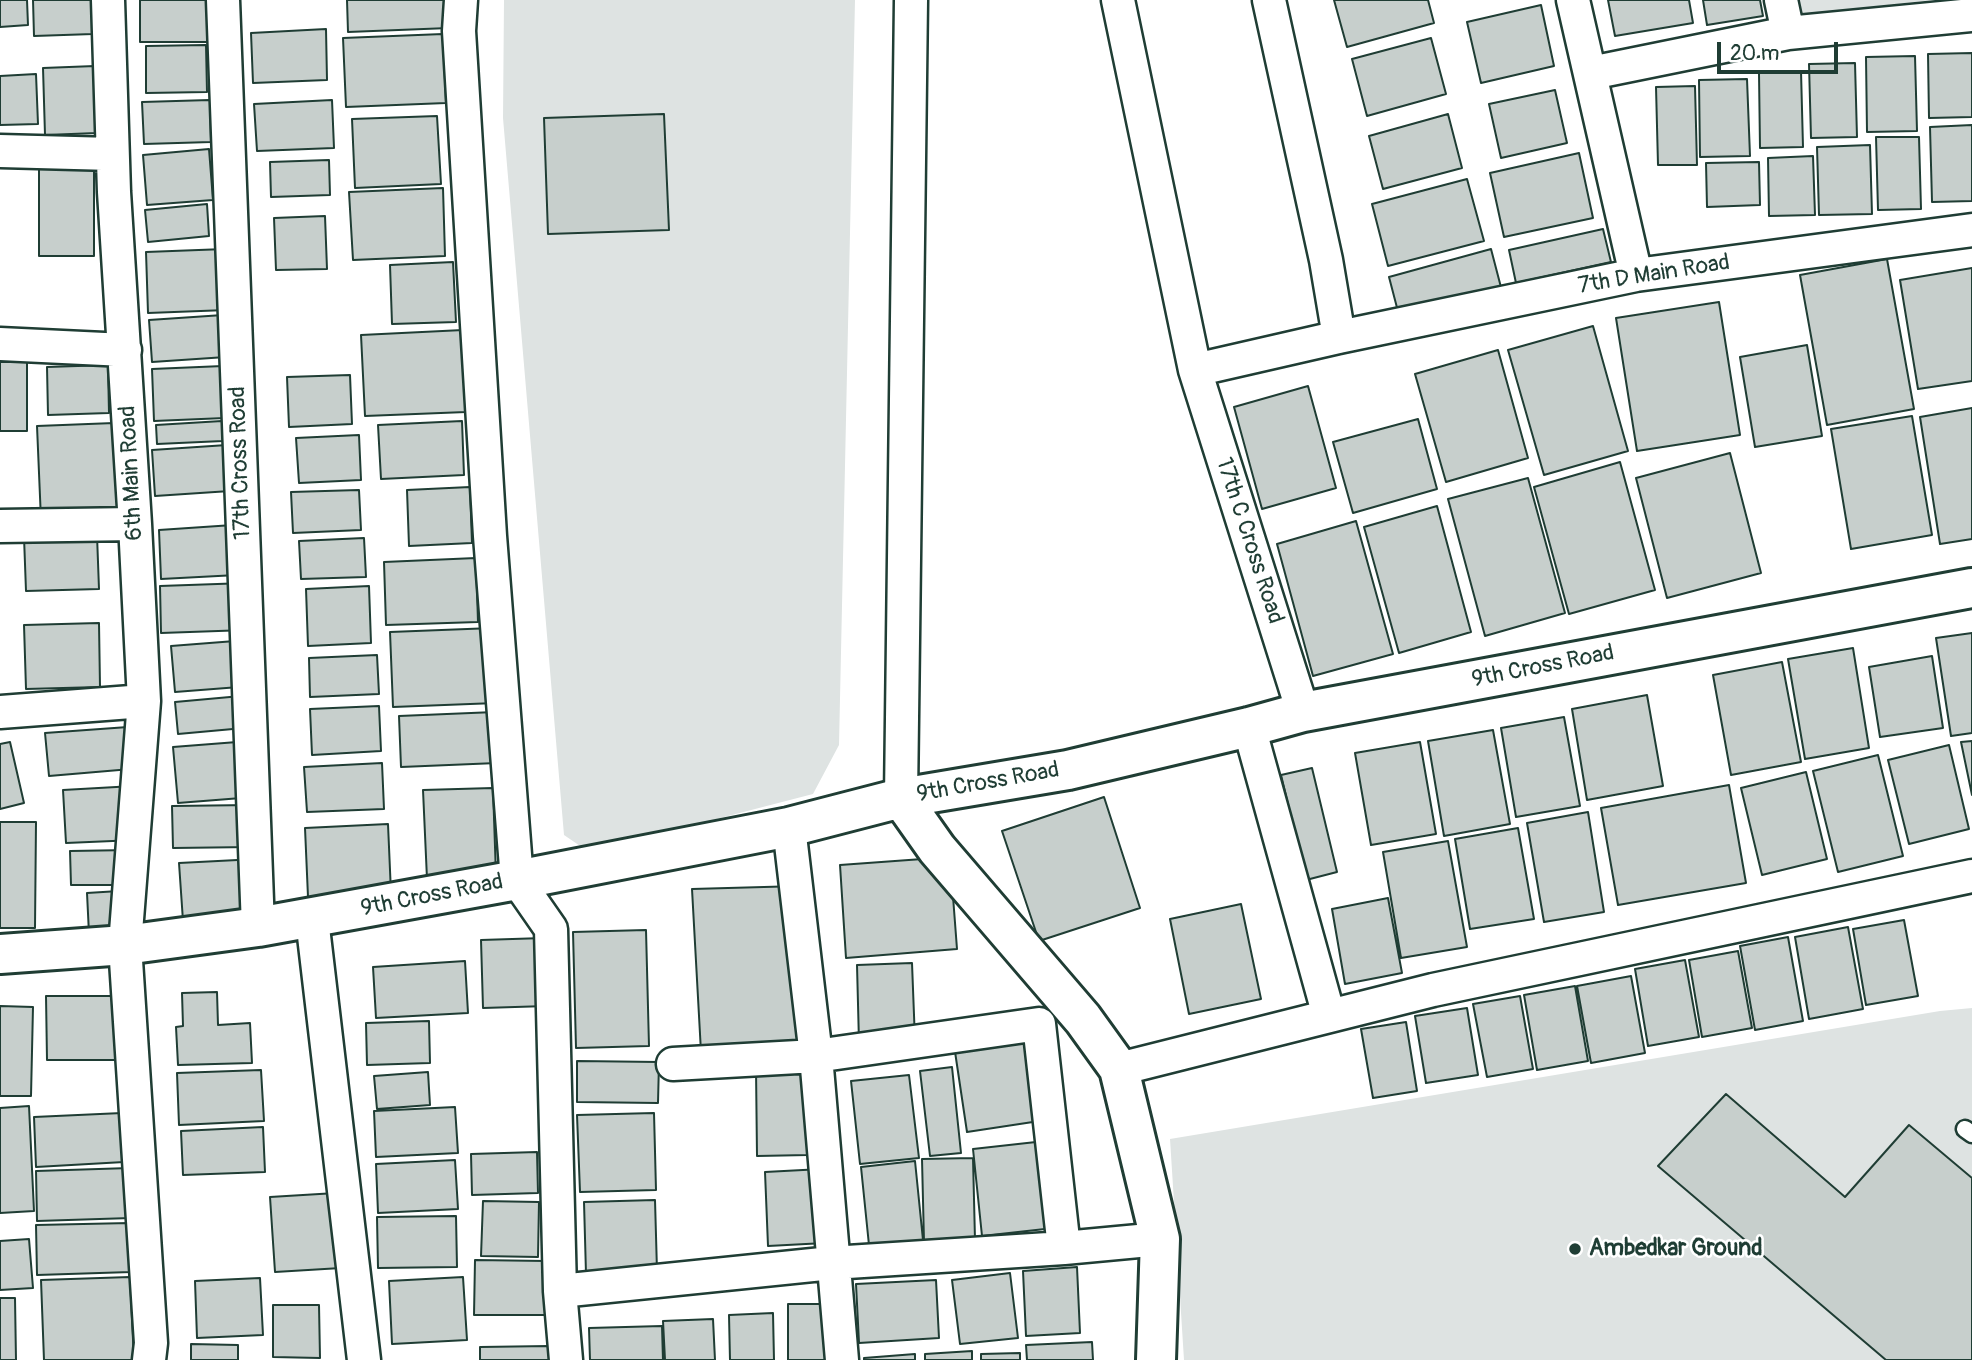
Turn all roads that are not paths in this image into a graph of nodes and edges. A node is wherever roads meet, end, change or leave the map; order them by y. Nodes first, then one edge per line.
1 (108, 0) edge
2 (223, 0) edge
3 (461, 0) edge
4 (911, 0) edge
5 (1118, 0) edge
6 (1269, 0) edge
7 (1573, 0) edge
8 (1781, 0) edge
9 (1972, 15) edge
10 (1788, 33) junction
11 (1591, 73) junction
12 (0, 151) edge
13 (112, 154) junction
14 (1972, 230) edge
15 (1636, 275) junction
16 (1339, 337) junction
17 (0, 344) edge
18 (125, 350) junction
19 (1195, 370) junction
20 (135, 524) junction
21 (0, 526) edge
22 (1972, 588) edge
23 (144, 701) junction
24 (0, 712) edge
25 (1303, 712) junction
26 (1249, 727) junction
27 (901, 799) junction
28 (789, 827) junction
29 (1972, 876) edge
30 (517, 880) junction
31 (312, 919) junction
32 (258, 927) junction
33 (125, 945) junction
34 (0, 954) edge
35 (1329, 1016) junction
36 (816, 1056) junction
37 (673, 1064) dead end
38 (1119, 1069) junction
39 (1160, 1239) junction
40 (1064, 1248) junction
41 (832, 1263) junction
42 (561, 1291) junction
43 (149, 1360) edge
44 (364, 1360) edge
45 (566, 1360) edge
46 (842, 1360) edge
47 (1156, 1360) edge

1 - 13 street, 6th Main Road
2 - 32 street, 17th Cross Road
3 - 30 street
4 - 27 street
5 - 19 street, 17th C Cross Road
6 - 16 street
7 - 11 street
8 - 10 street
9 - 10 street
10 - 11 street
11 - 15 street
12 - 13 street
13 - 18 street, 6th Main Road
14 - 15 street, 7th D Main Road
15 - 16 street, 7th D Main Road
16 - 19 street, 7th D Main Road
17 - 18 street
18 - 20 street, 6th Main Road
19 - 25 street, 17th C Cross Road
20 - 21 street
20 - 23 street, 6th Main Road
22 - 25 street, 9th Cross Road
23 - 24 street
23 - 33 street, 6th Main Road
25 - 26 street, 9th Cross Road
26 - 27 street, 9th Cross Road
26 - 35 street
27 - 28 street, 9th Cross Road
27 - 38 street
28 - 30 street, 9th Cross Road
28 - 36 street
29 - 35 street
30 - 31 street, 9th Cross Road
30 - 42 street
31 - 32 street, 9th Cross Road
31 - 44 street
32 - 33 street, 9th Cross Road
33 - 34 street, 9th Cross Road
33 - 43 street, 6th Main Road
35 - 38 street
36 - 37 street
36 - 40 street
36 - 41 street
38 - 39 street
39 - 40 street
39 - 47 street
40 - 41 street
41 - 42 street
41 - 46 street
42 - 45 street

